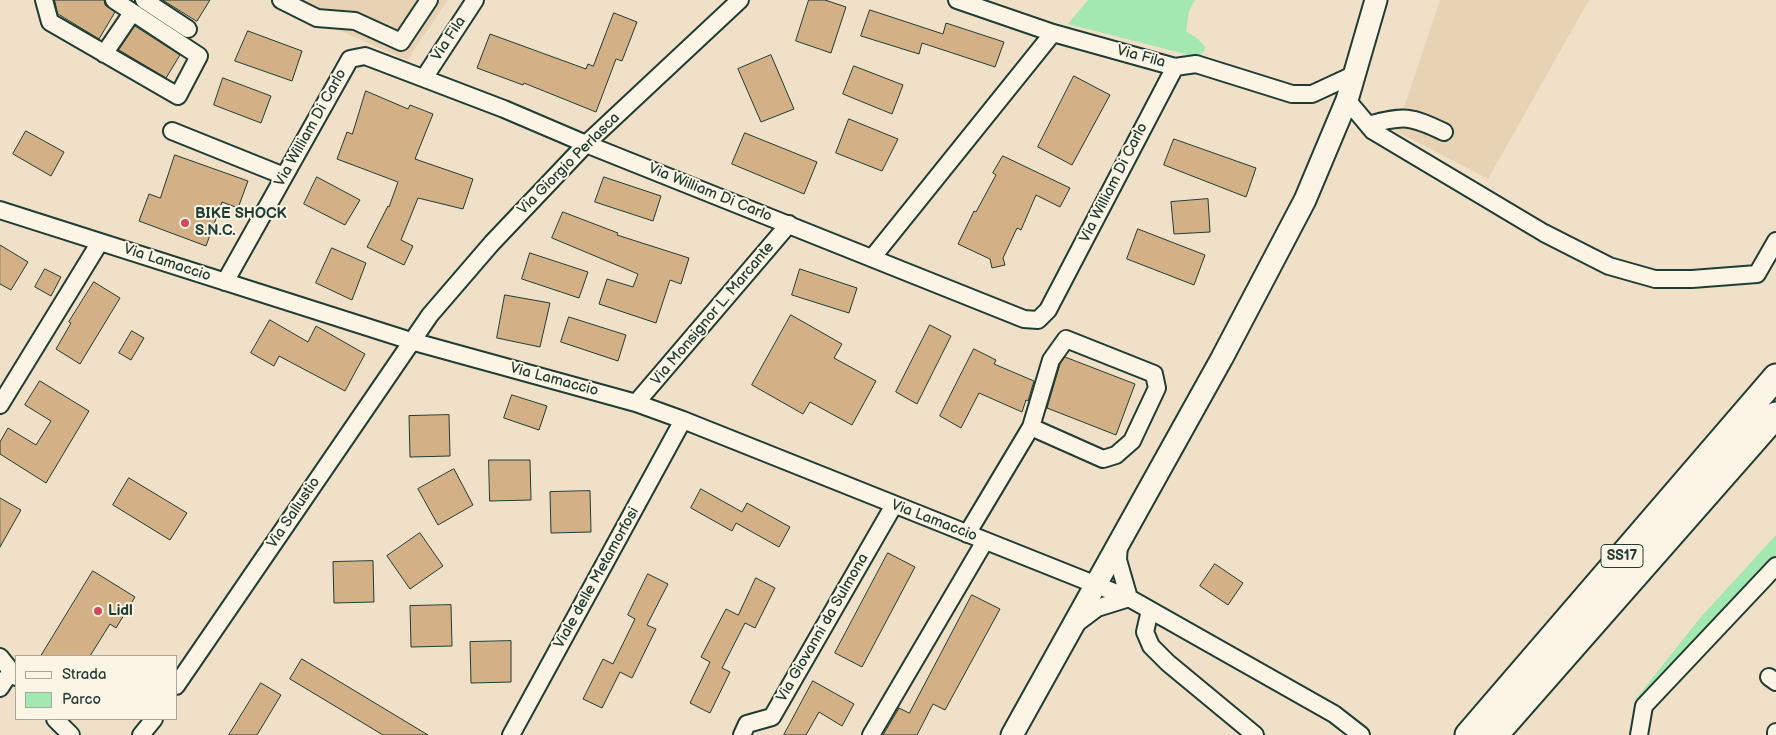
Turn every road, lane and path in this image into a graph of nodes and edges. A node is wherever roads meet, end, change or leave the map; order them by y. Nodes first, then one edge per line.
1 (44, 0) edge
2 (114, 0) edge
3 (144, 0) edge
4 (281, 0) edge
5 (429, 0) edge
6 (475, 0) edge
7 (740, 0) edge
8 (957, 0) edge
9 (1376, 0) edge
10 (132, 13) junction
11 (188, 28) dead end
12 (1053, 33) junction
13 (104, 54) junction
14 (1175, 67) junction
15 (1354, 75) junction
16 (424, 78) junction
17 (1346, 100) junction
18 (1368, 124) junction
19 (172, 131) dead end
20 (1444, 132) dead end
21 (586, 144) junction
22 (284, 176) junction
23 (0, 210) edge
24 (789, 224) junction
25 (1776, 241) edge
26 (100, 242) junction
27 (872, 258) junction
28 (224, 282) junction
29 (411, 341) junction
30 (1776, 377) edge
31 (636, 403) junction
32 (0, 405) edge
33 (1776, 415) edge
34 (682, 420) junction
35 (1030, 427) junction
36 (894, 505) junction
37 (967, 534) junction
38 (985, 541) junction
39 (1119, 542) junction
40 (1776, 566) edge
41 (1096, 584) junction
42 (1129, 598) junction
43 (1150, 610) junction
44 (1073, 626) junction
45 (0, 657) edge
46 (14, 674) edge
47 (178, 683) edge
48 (0, 688) edge
49 (56, 720) edge
50 (71, 735) edge
51 (510, 735) edge
52 (742, 735) edge
53 (871, 735) edge
54 (1012, 735) edge
55 (1255, 735) edge
56 (1361, 735) edge
57 (1468, 735) edge
58 (1495, 735) edge
59 (1639, 735) edge

1 - 13 street
2 - 10 street
3 - 11 street
4 - 5 street
6 - 16 street, Via Fila
7 - 21 street, Via Giorgio Perlasca
8 - 12 street, Via Fila
9 - 15 main road
10 - 13 street
10 - 13 street
12 - 14 street, Via Fila
12 - 27 street
14 - 15 street, Via Fila
14 - 27 street, Via William Di Carlo
15 - 17 main road
16 - 21 street, Via William Di Carlo
16 - 22 street, Via William Di Carlo
17 - 18 street
17 - 39 main road
18 - 20 street
18 - 25 street
19 - 22 street
21 - 24 street, Via William Di Carlo
21 - 29 street, Via Giorgio Perlasca
22 - 28 street, Via William Di Carlo
23 - 26 street, Via Lamaccio
24 - 27 street, Via William Di Carlo
24 - 31 street, Via Monsignor L. Marcante
26 - 28 street, Via Lamaccio
26 - 32 street
28 - 29 street, Via Lamaccio
29 - 31 street, Via Lamaccio
29 - 47 street, Via Sallustio
30 - 57 highway, SS17
31 - 34 street, Via Lamaccio
33 - 58 highway, SS17
34 - 36 street, Via Lamaccio
34 - 51 street, Viale delle Metamorfosi
35 - 35 street
35 - 37 street
36 - 37 street, Via Lamaccio
36 - 52 street, Via Giovanni da Sulmona
37 - 38 street, Via Lamaccio
38 - 41 street, Via Lamaccio
38 - 53 street
39 - 41 main road
39 - 42 street
40 - 59 street
41 - 42 street, Via Lamaccio
41 - 44 main road
42 - 43 street, Via Lamaccio
42 - 44 street
43 - 55 street
43 - 56 street, Via Lamaccio
44 - 54 main road
45 - 46 street
46 - 48 street
49 - 50 street

